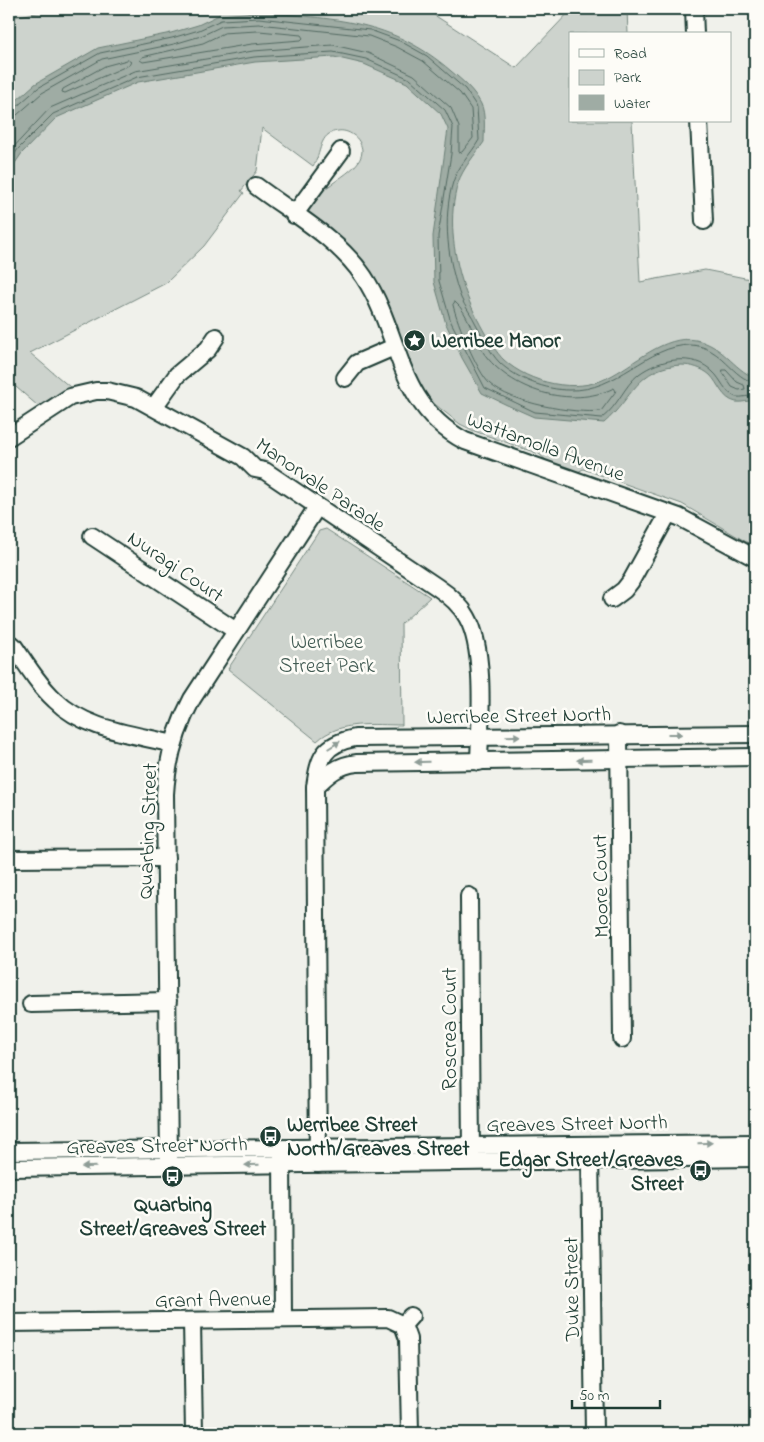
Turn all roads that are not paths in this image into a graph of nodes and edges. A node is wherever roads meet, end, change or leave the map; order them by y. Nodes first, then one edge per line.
1 (694, 9) edge
2 (695, 32) edge
3 (699, 122) edge
4 (341, 151) dead end
5 (256, 186) dead end
6 (294, 215) junction
7 (704, 221) dead end
8 (216, 337) dead end
9 (394, 347) junction
10 (346, 378) dead end
11 (154, 407) junction
12 (9, 437) edge
13 (317, 507) junction
14 (668, 514) junction
15 (92, 536) dead end
16 (755, 558) edge
17 (612, 599) dead end
18 (236, 631) junction
19 (12, 645) dead end
20 (619, 734) junction
21 (755, 734) edge
22 (480, 736) junction
23 (173, 744) junction
24 (755, 757) edge
25 (619, 760) junction
26 (479, 762) junction
27 (315, 787) junction
28 (166, 858) junction
29 (9, 859) edge
30 (469, 896) dead end
31 (168, 1001) junction
32 (31, 1004) dead end
33 (622, 1038) dead end
34 (755, 1143) edge
35 (170, 1150) junction
36 (9, 1151) edge
37 (590, 1153) junction
38 (471, 1154) junction
39 (282, 1156) junction
40 (318, 1156) junction
41 (755, 1158) edge
42 (169, 1166) junction
43 (9, 1168) edge
44 (283, 1319) junction
45 (192, 1321) junction
46 (9, 1323) edge
47 (194, 1433) edge
48 (410, 1433) edge
49 (594, 1433) edge

1 - 2 street
3 - 7 street
4 - 6 street
5 - 6 street, Wattamolla Avenue
6 - 9 street, Wattamolla Avenue
8 - 11 street
9 - 10 street
9 - 14 street, Wattamolla Avenue
11 - 12 street, Manorvale Parade
11 - 13 street, Manorvale Parade
13 - 18 street, Quarbing Street
13 - 22 street, Manorvale Parade
14 - 16 street, Wattamolla Avenue
14 - 17 street
15 - 18 street, Nuragi Court
18 - 23 street, Quarbing Street
19 - 23 street
20 -> 21 street, Werribee Street North
22 -> 20 street, Werribee Street North
20 - 25 street, Moore Court
22 - 26 street, Manorvale Parade
27 -> 22 street, Werribee Street North
23 - 28 street, Quarbing Street
24 - 25 street
25 -> 26 street
25 - 33 street, Moore Court
26 -> 27 street
27 - 40 street, Werribee Street North
28 - 29 street
28 - 31 street, Quarbing Street
30 - 38 street, Roscrea Court
31 - 32 street
31 - 35 street, Quarbing Street
37 -> 34 street, Greaves Street North
35 - 36 street, Greaves Street North
35 - 39 street, Greaves Street North
35 - 42 street, Quarbing Street
37 - 38 street, Greaves Street North
37 - 41 street, Greaves Street North
37 - 49 street, Duke Street
38 - 40 street, Greaves Street North
39 - 40 street, Greaves Street North
39 -> 42 street, Greaves Street North
39 - 44 street
42 -> 43 street, Greaves Street North
44 - 45 street, Grant Avenue
44 - 48 street, Grant Avenue
45 - 46 street, Grant Avenue
45 - 47 street

